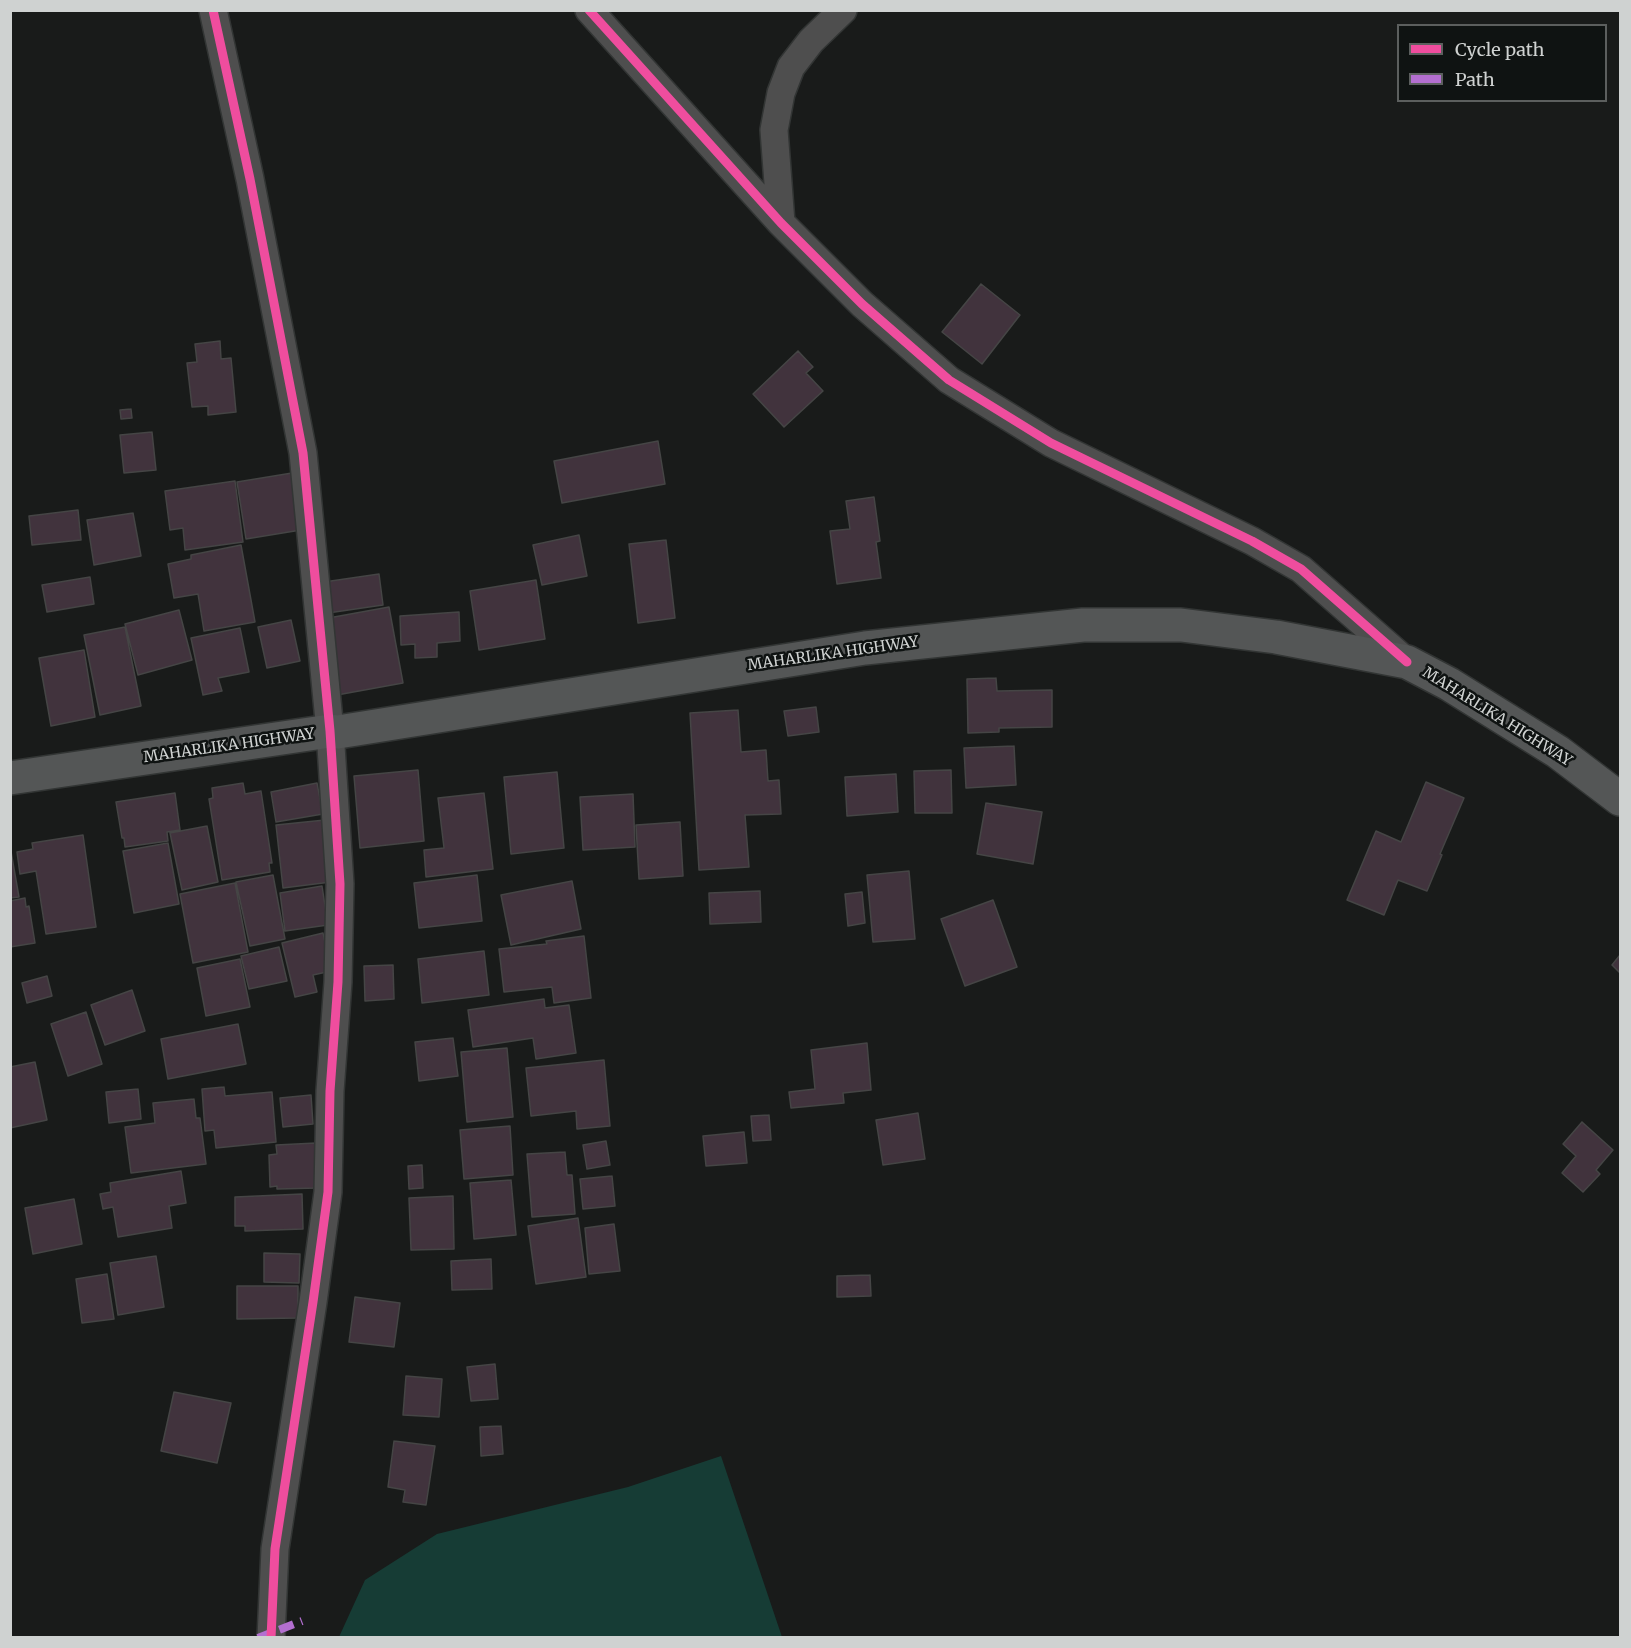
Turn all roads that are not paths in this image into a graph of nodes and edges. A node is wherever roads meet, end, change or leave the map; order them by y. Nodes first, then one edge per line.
1 (213, 10) edge
2 (589, 10) edge
3 (843, 10) edge
4 (781, 223) junction
5 (1407, 662) junction
6 (330, 731) junction
7 (10, 777) edge
8 (1620, 799) edge
9 (271, 1638) edge

1 - 6 street
2 - 4 street
3 - 4 street
4 - 5 street
5 - 6 highway, MAHARLIKA HIGHWAY
5 - 8 highway, MAHARLIKA HIGHWAY
6 - 7 highway, MAHARLIKA HIGHWAY
6 - 9 street

